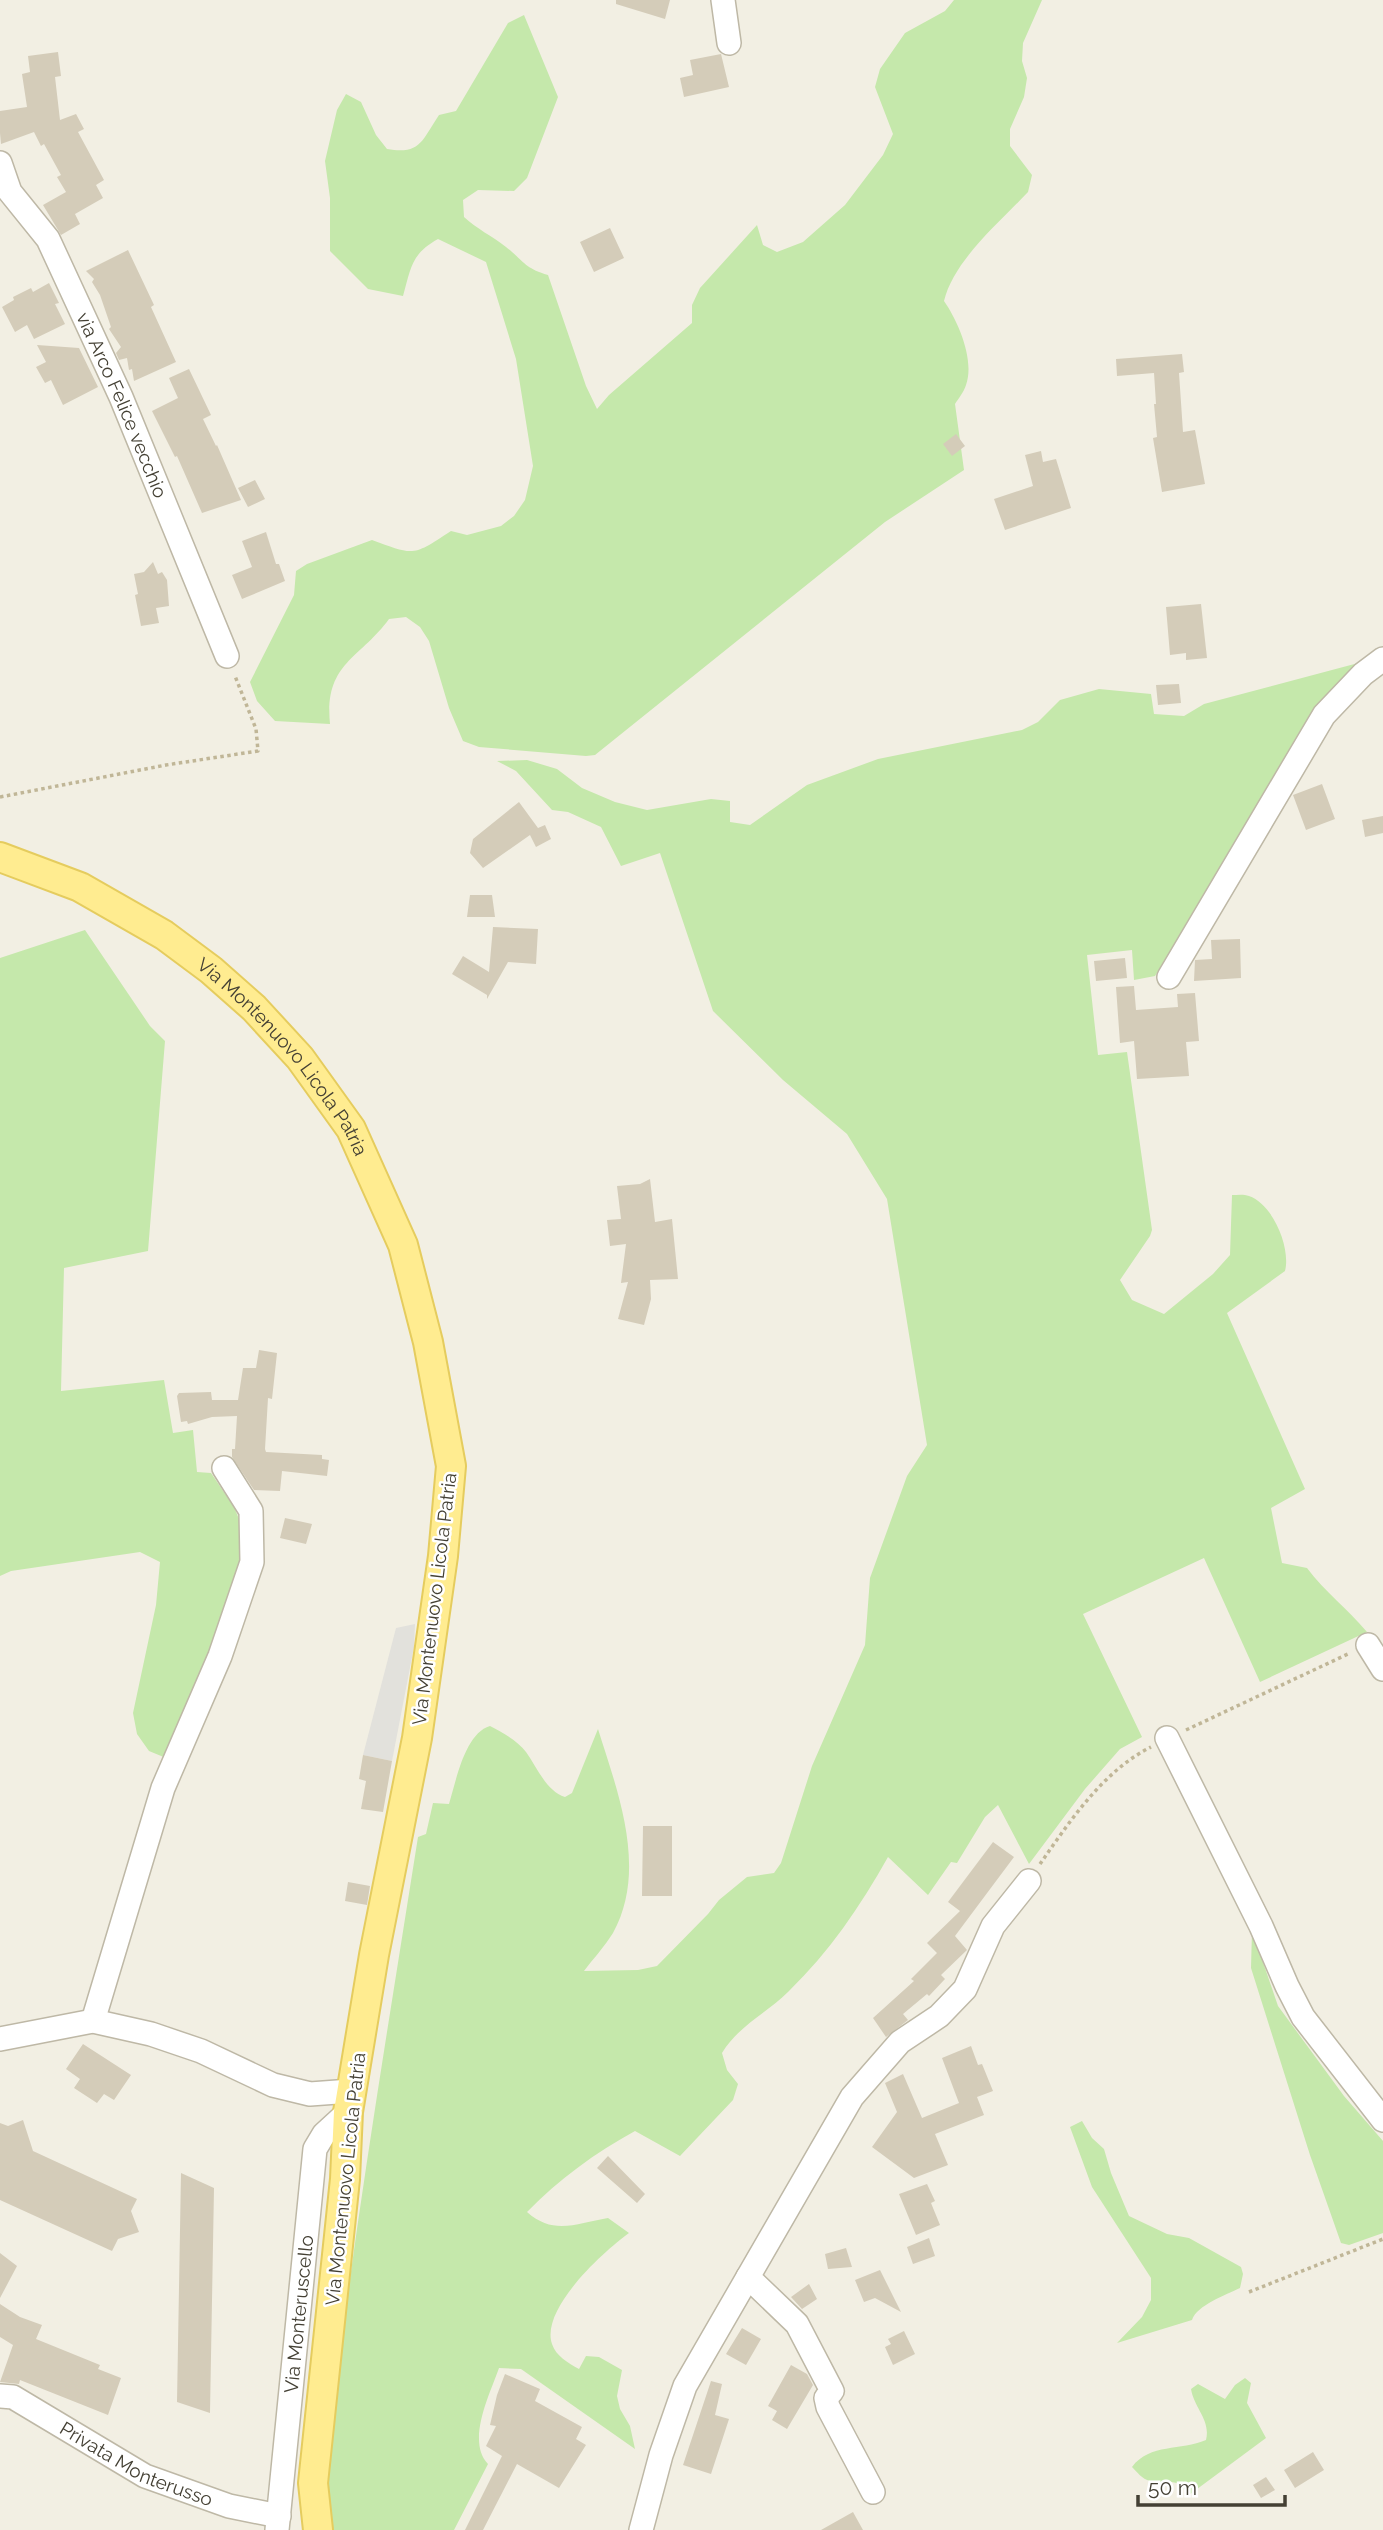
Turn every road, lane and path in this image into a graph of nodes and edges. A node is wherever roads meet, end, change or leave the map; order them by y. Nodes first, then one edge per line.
1 (723, 0) edge
2 (729, 43) dead end
3 (0, 163) edge
4 (227, 656) joint
5 (1383, 659) edge
6 (0, 797) edge
7 (0, 857) edge
8 (1169, 977) dead end
9 (224, 1468) dead end
10 (1368, 1645) dead end
11 (1383, 1669) edge
12 (1167, 1738) dead end
13 (1029, 1881) dead end
14 (93, 2021) junction
15 (0, 2039) edge
16 (349, 2101) junction
17 (1383, 2120) edge
18 (311, 2178) junction
19 (345, 2179) junction
20 (1383, 2239) edge
21 (748, 2277) junction
22 (1249, 2292) dead end
23 (0, 2396) edge
24 (873, 2492) dead end
25 (278, 2523) edge
26 (318, 2530) edge
27 (641, 2530) edge

1 - 2 street
3 - 4 street, via Arco Felice vecchio
4 - 6 path
5 - 8 street
7 - 16 main road, Via Montenuovo Licola Patria
9 - 14 street
10 - 11 street
12 - 17 street
13 - 21 street
14 - 15 street
14 - 16 street
16 - 18 street, Via Monteruscello
16 - 19 main road, Via Montenuovo Licola Patria
18 - 19 street
18 - 25 street, Via Monteruscello
19 - 26 main road, Via Montenuovo Licola Patria
20 - 22 path
21 - 24 street
21 - 27 street
23 - 25 street, Privata Monterusso

